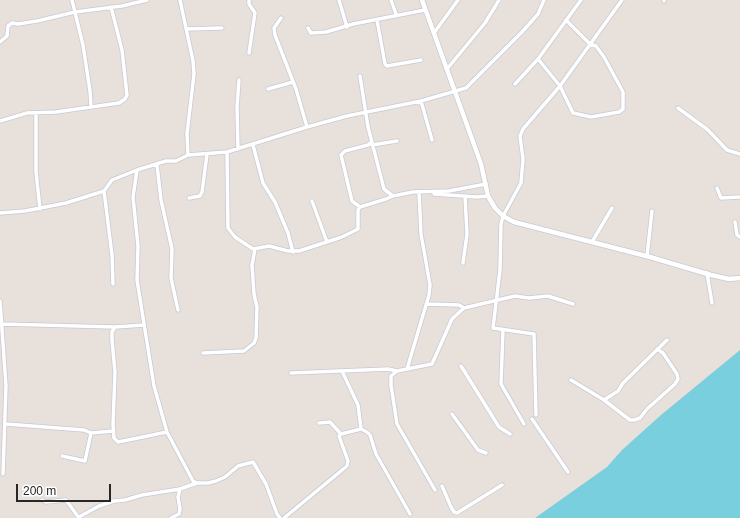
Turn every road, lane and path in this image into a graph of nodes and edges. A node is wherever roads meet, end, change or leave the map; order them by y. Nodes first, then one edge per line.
1 (72, 0) edge
2 (145, 0) edge
3 (180, 0) edge
4 (249, 0) edge
5 (339, 0) edge
6 (391, 0) edge
7 (422, 0) edge
8 (458, 0) edge
9 (499, 0) edge
10 (544, 0) edge
11 (581, 0) edge
12 (622, 0) edge
13 (111, 7) junction
14 (425, 10) junction
15 (75, 12) junction
16 (396, 14) junction
17 (281, 18) dead end
18 (377, 20) junction
19 (566, 20) junction
20 (347, 27) junction
21 (222, 28) dead end
22 (308, 28) dead end
23 (186, 29) junction
24 (434, 33) junction
25 (0, 42) edge
26 (590, 44) junction
27 (249, 53) dead end
28 (538, 59) junction
29 (421, 60) dead end
30 (447, 69) junction
31 (360, 76) dead end
32 (239, 80) dead end
33 (293, 82) junction
34 (515, 84) dead end
35 (560, 86) junction
36 (268, 89) dead end
37 (456, 92) junction
38 (421, 101) junction
39 (91, 107) junction
40 (678, 108) dead end
41 (366, 113) junction
42 (36, 114) junction
43 (0, 120) edge
44 (307, 127) junction
45 (432, 140) dead end
46 (397, 141) dead end
47 (372, 143) junction
48 (253, 145) junction
49 (238, 149) junction
50 (226, 152) junction
51 (207, 154) junction
52 (740, 154) edge
53 (188, 155) junction
54 (157, 165) junction
55 (138, 170) junction
56 (486, 184) junction
57 (717, 188) dead end
58 (104, 191) junction
59 (419, 193) junction
60 (393, 196) junction
61 (465, 196) junction
62 (488, 196) junction
63 (740, 197) edge
64 (189, 198) dead end
65 (312, 201) dead end
66 (360, 207) junction
67 (612, 208) dead end
68 (40, 209) junction
69 (652, 211) dead end
70 (0, 213) edge
71 (503, 216) junction
72 (735, 222) dead end
73 (740, 237) edge
74 (328, 242) junction
75 (592, 242) junction
76 (255, 249) junction
77 (293, 252) junction
78 (647, 256) junction
79 (463, 263) dead end
80 (707, 274) junction
81 (740, 278) edge
82 (113, 284) dead end
83 (0, 301) edge
84 (496, 301) junction
85 (712, 302) dead end
86 (426, 304) junction
87 (573, 304) dead end
88 (464, 308) junction
89 (178, 310) dead end
90 (2, 324) junction
91 (144, 325) junction
92 (115, 327) junction
93 (503, 330) junction
94 (667, 340) dead end
95 (657, 349) junction
96 (203, 353) dead end
97 (2, 361) edge
98 (461, 366) dead end
99 (407, 369) junction
100 (342, 371) junction
101 (397, 371) junction
102 (291, 372) dead end
103 (571, 380) dead end
104 (604, 400) junction
105 (452, 414) dead end
106 (536, 415) dead end
107 (532, 419) dead end
108 (319, 423) dead end
109 (6, 424) junction
110 (524, 424) dead end
111 (361, 429) junction
112 (114, 431) junction
113 (167, 432) junction
114 (91, 433) junction
115 (341, 434) junction
116 (510, 434) dead end
117 (486, 453) dead end
118 (62, 456) dead end
119 (568, 472) dead end
120 (3, 474) dead end
121 (197, 483) junction
122 (502, 485) dead end
123 (442, 486) dead end
124 (180, 489) junction
125 (435, 490) dead end
126 (42, 500) dead end
127 (410, 514) dead end
128 (79, 518) edge
129 (171, 518) edge
130 (280, 518) edge
131 (284, 518) edge

1 - 15 street
2 - 13 street
3 - 23 street
4 - 27 street
5 - 20 street
6 - 16 street
7 - 14 street
8 - 24 street
9 - 30 street
10 - 37 street
11 - 19 street
12 - 26 street
13 - 15 street
13 - 39 street
14 - 16 street
14 - 24 street
15 - 25 street
15 - 39 street
16 - 18 street
17 - 33 street
18 - 20 street
18 - 29 street
19 - 26 street
19 - 28 street
20 - 22 street
21 - 23 street
23 - 53 street
24 - 30 street
26 - 35 street
26 - 35 street
28 - 34 street
28 - 35 street
30 - 37 street
31 - 41 street
32 - 49 street
33 - 36 street
33 - 44 street
35 - 71 street
37 - 38 street
37 - 56 street
38 - 41 street
38 - 45 street
39 - 42 street
40 - 52 street
41 - 44 street
41 - 47 street
42 - 43 street
42 - 68 street
44 - 48 street
46 - 47 street
47 - 60 street
47 - 66 street
48 - 49 street
48 - 77 street
49 - 50 street
50 - 51 street
50 - 76 street
51 - 53 street
51 - 64 street
53 - 54 street
54 - 55 street
54 - 89 street
55 - 58 street
55 - 91 street
56 - 59 street
56 - 62 street
57 - 63 street
58 - 68 street
58 - 82 street
59 - 60 street
59 - 61 street
59 - 86 street
60 - 66 street
61 - 62 street
61 - 79 street
62 - 71 street
65 - 74 street
66 - 74 street
67 - 75 street
68 - 70 street
69 - 78 street
71 - 75 street
71 - 84 street
72 - 73 street
74 - 77 street
75 - 78 street
76 - 77 street
76 - 96 street
78 - 80 street
80 - 81 street
80 - 85 street
83 - 90 street
84 - 87 street
84 - 88 street
84 - 93 street
86 - 88 street
86 - 99 street
88 - 99 street
90 - 92 street
90 - 97 street
91 - 92 street
91 - 113 street
92 - 112 street
93 - 106 street
93 - 110 street
94 - 95 street
95 - 104 street
95 - 104 street
97 - 109 street
98 - 116 street
99 - 101 street
100 - 101 street
100 - 102 street
100 - 111 street
101 - 125 street
103 - 104 street
105 - 117 street
107 - 119 street
108 - 115 street
109 - 114 street
109 - 120 street
111 - 115 street
111 - 127 street
112 - 113 street
112 - 114 street
113 - 121 street
114 - 118 street
115 - 131 street
121 - 124 street
121 - 130 street
122 - 123 street
124 - 128 street
124 - 129 street
126 - 128 street

